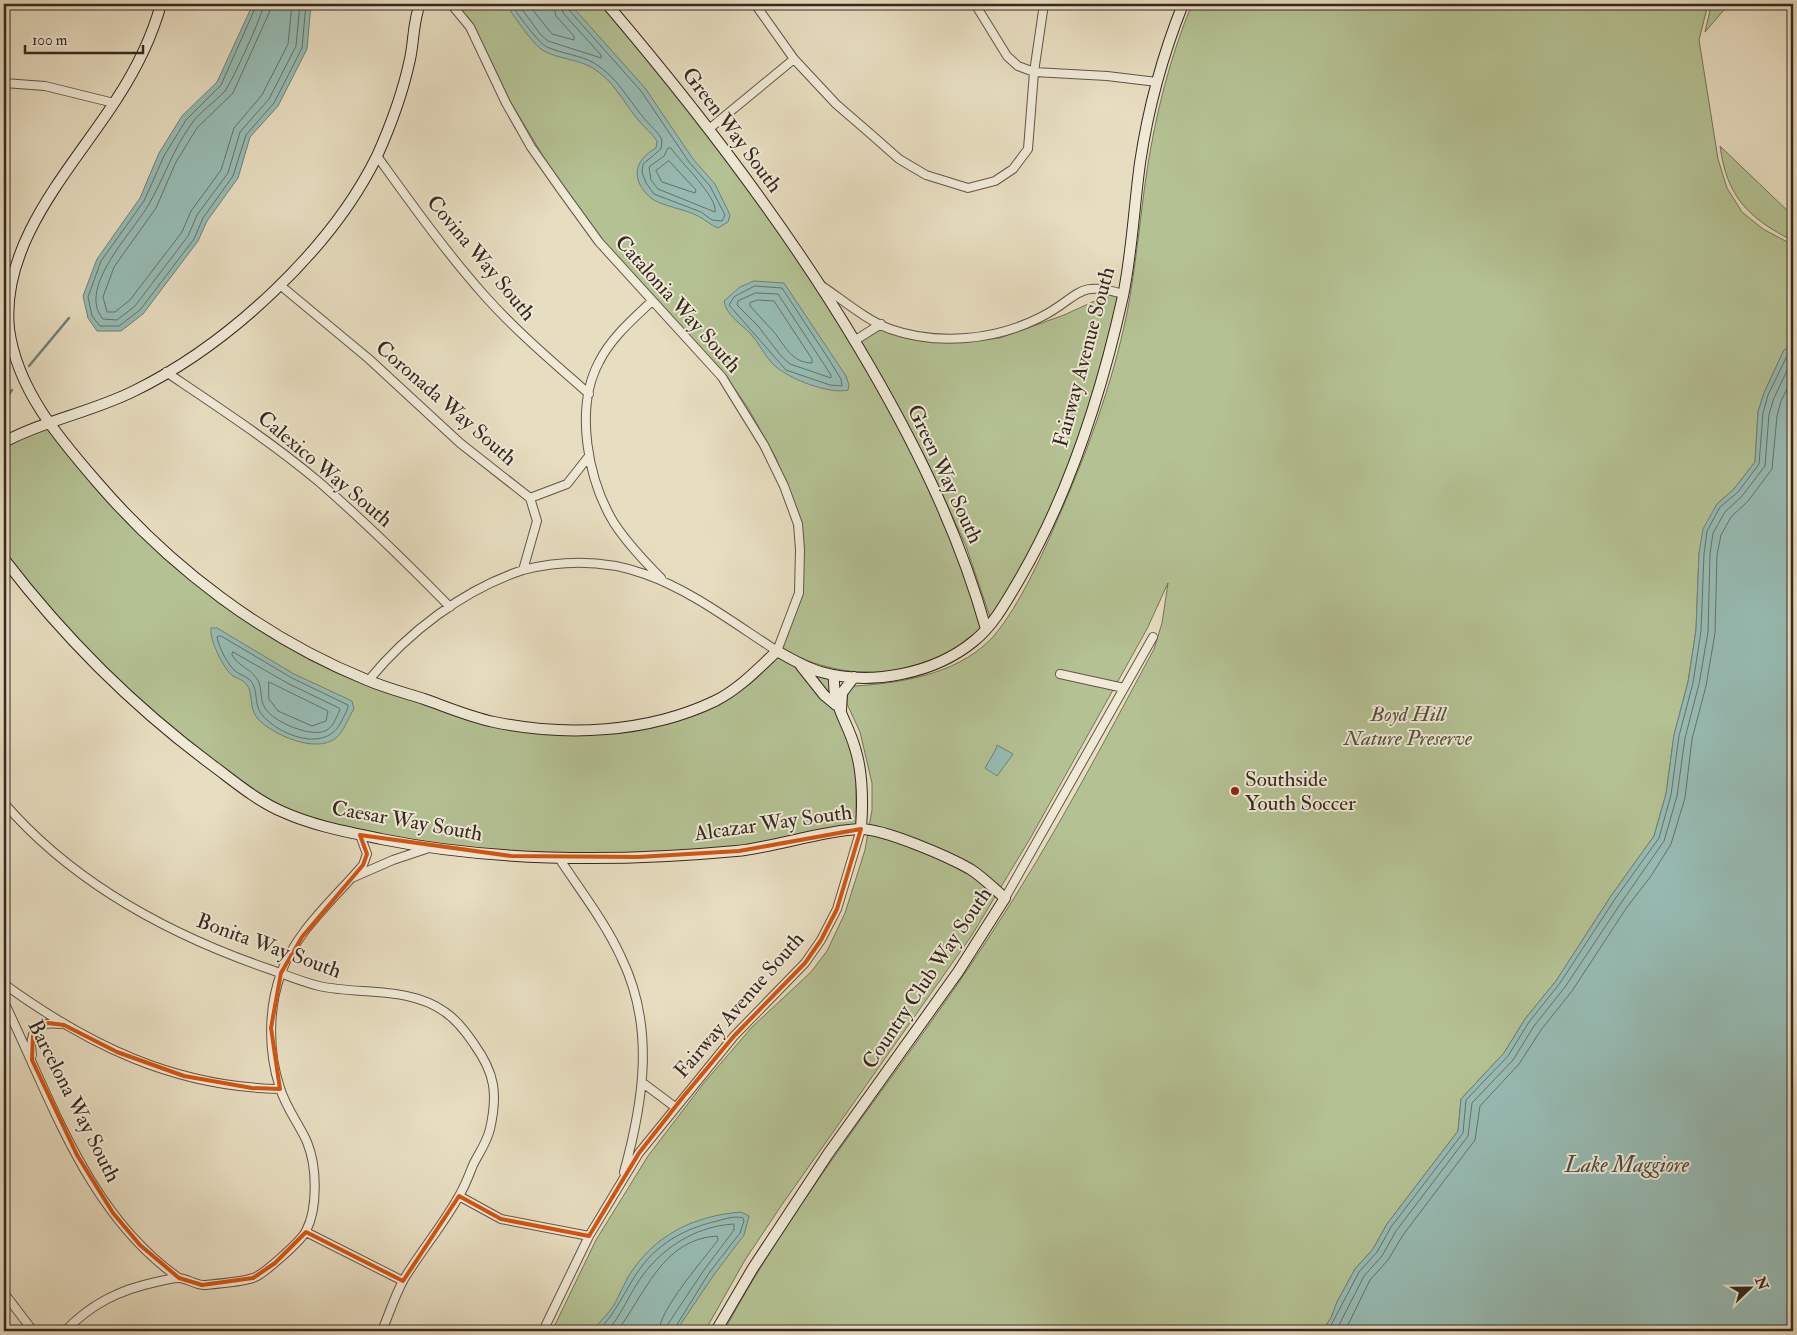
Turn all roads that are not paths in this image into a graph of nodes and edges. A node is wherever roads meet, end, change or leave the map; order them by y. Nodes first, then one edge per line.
1 (161, 4) edge
2 (420, 4) edge
3 (451, 4) edge
4 (606, 4) edge
5 (755, 4) edge
6 (975, 4) edge
7 (1044, 4) edge
8 (1183, 4) edge
9 (794, 59) junction
10 (1034, 72) junction
11 (1157, 82) junction
12 (4, 83) edge
13 (114, 103) junction
14 (709, 129) junction
15 (377, 156) junction
16 (280, 285) junction
17 (821, 285) junction
18 (1123, 294) junction
19 (651, 302) junction
20 (881, 324) junction
21 (854, 341) junction
22 (166, 372) junction
23 (589, 394) junction
24 (48, 422) junction
25 (4, 442) edge
26 (589, 456) junction
27 (530, 498) junction
28 (4, 559) edge
29 (523, 570) junction
30 (662, 580) junction
31 (450, 607) junction
32 (986, 630) junction
33 (1153, 636) dead end
34 (777, 651) junction
35 (799, 663) junction
36 (1060, 674) dead end
37 (834, 675) junction
38 (854, 677) junction
39 (368, 681) junction
40 (1124, 688) junction
41 (839, 709) junction
42 (4, 803) edge
43 (861, 829) junction
44 (360, 835) junction
45 (431, 848) junction
46 (559, 858) junction
47 (352, 878) junction
48 (1005, 898) junction
49 (281, 973) junction
50 (4, 984) edge
51 (4, 1002) edge
52 (64, 1025) junction
53 (32, 1060) junction
54 (643, 1083) junction
55 (280, 1089) junction
56 (675, 1107) junction
57 (622, 1181) junction
58 (459, 1196) junction
59 (306, 1232) junction
60 (589, 1236) junction
61 (180, 1278) junction
62 (403, 1281) junction
63 (4, 1293) edge
64 (32, 1331) edge
65 (65, 1331) edge
66 (382, 1331) edge
67 (543, 1331) edge
68 (716, 1331) edge

1 - 13 street
2 - 15 street
3 - 19 street, Catalonia Way South
4 - 14 street, Green Way South
5 - 9 street
6 - 10 street
7 - 10 street
8 - 11 street, Fairway Avenue South
9 - 10 street
9 - 14 street
10 - 11 street
11 - 18 street, Fairway Avenue South
12 - 13 street
13 - 24 street
14 - 17 street, Green Way South
15 - 16 street
15 - 23 street, Covina Way South
16 - 22 street
16 - 27 street, Coronada Way South
17 - 20 street, Green Way South
17 - 21 street, Green Way South
18 - 20 street, Green Way South
18 - 32 street, Fairway Avenue South
19 - 23 street
19 - 34 street, Catalonia Way South
20 - 21 street
21 - 32 street, Green Way South
22 - 24 street
22 - 31 street, Calexico Way South
23 - 26 street
24 - 25 street
24 - 39 street
26 - 27 street
26 - 30 street
27 - 29 street
28 - 44 street, Caesar Way South
29 - 30 street
29 - 31 street
30 - 34 street
31 - 39 street
32 - 38 street, Fairway Avenue South
33 - 40 street, Country Club Way South
34 - 35 street, Fairway Avenue South
34 - 39 street
35 - 37 street, Fairway Avenue South
35 - 41 street
36 - 40 street
37 - 38 street, Fairway Avenue South
37 - 41 street, Fairway Avenue South
38 - 41 street
40 - 48 street, Country Club Way South
41 - 43 street, Fairway Avenue South
42 - 49 street, Bonita Way South
43 - 46 street, Alcazar Way South
43 - 48 street, Alcazar Way South
43 - 56 street, Fairway Avenue South
44 - 45 street, Caesar Way South
44 - 47 street
45 - 46 street, Caesar Way South
45 - 47 street
46 - 54 street
47 - 49 street
48 - 68 street, Country Club Way South
49 - 55 street
49 - 58 street, Bonita Way South
50 - 52 street
51 - 53 street, Barcelona Way South
52 - 53 street
52 - 55 street
53 - 61 street, Barcelona Way South
54 - 56 street
54 - 57 street
55 - 59 street
56 - 57 street, Fairway Avenue South
57 - 60 street, Fairway Avenue South
58 - 60 street
58 - 62 street, Bonita Way South
59 - 61 street
59 - 62 street
60 - 67 street, Fairway Avenue South
61 - 65 street
62 - 66 street, Bonita Way South
63 - 64 street

